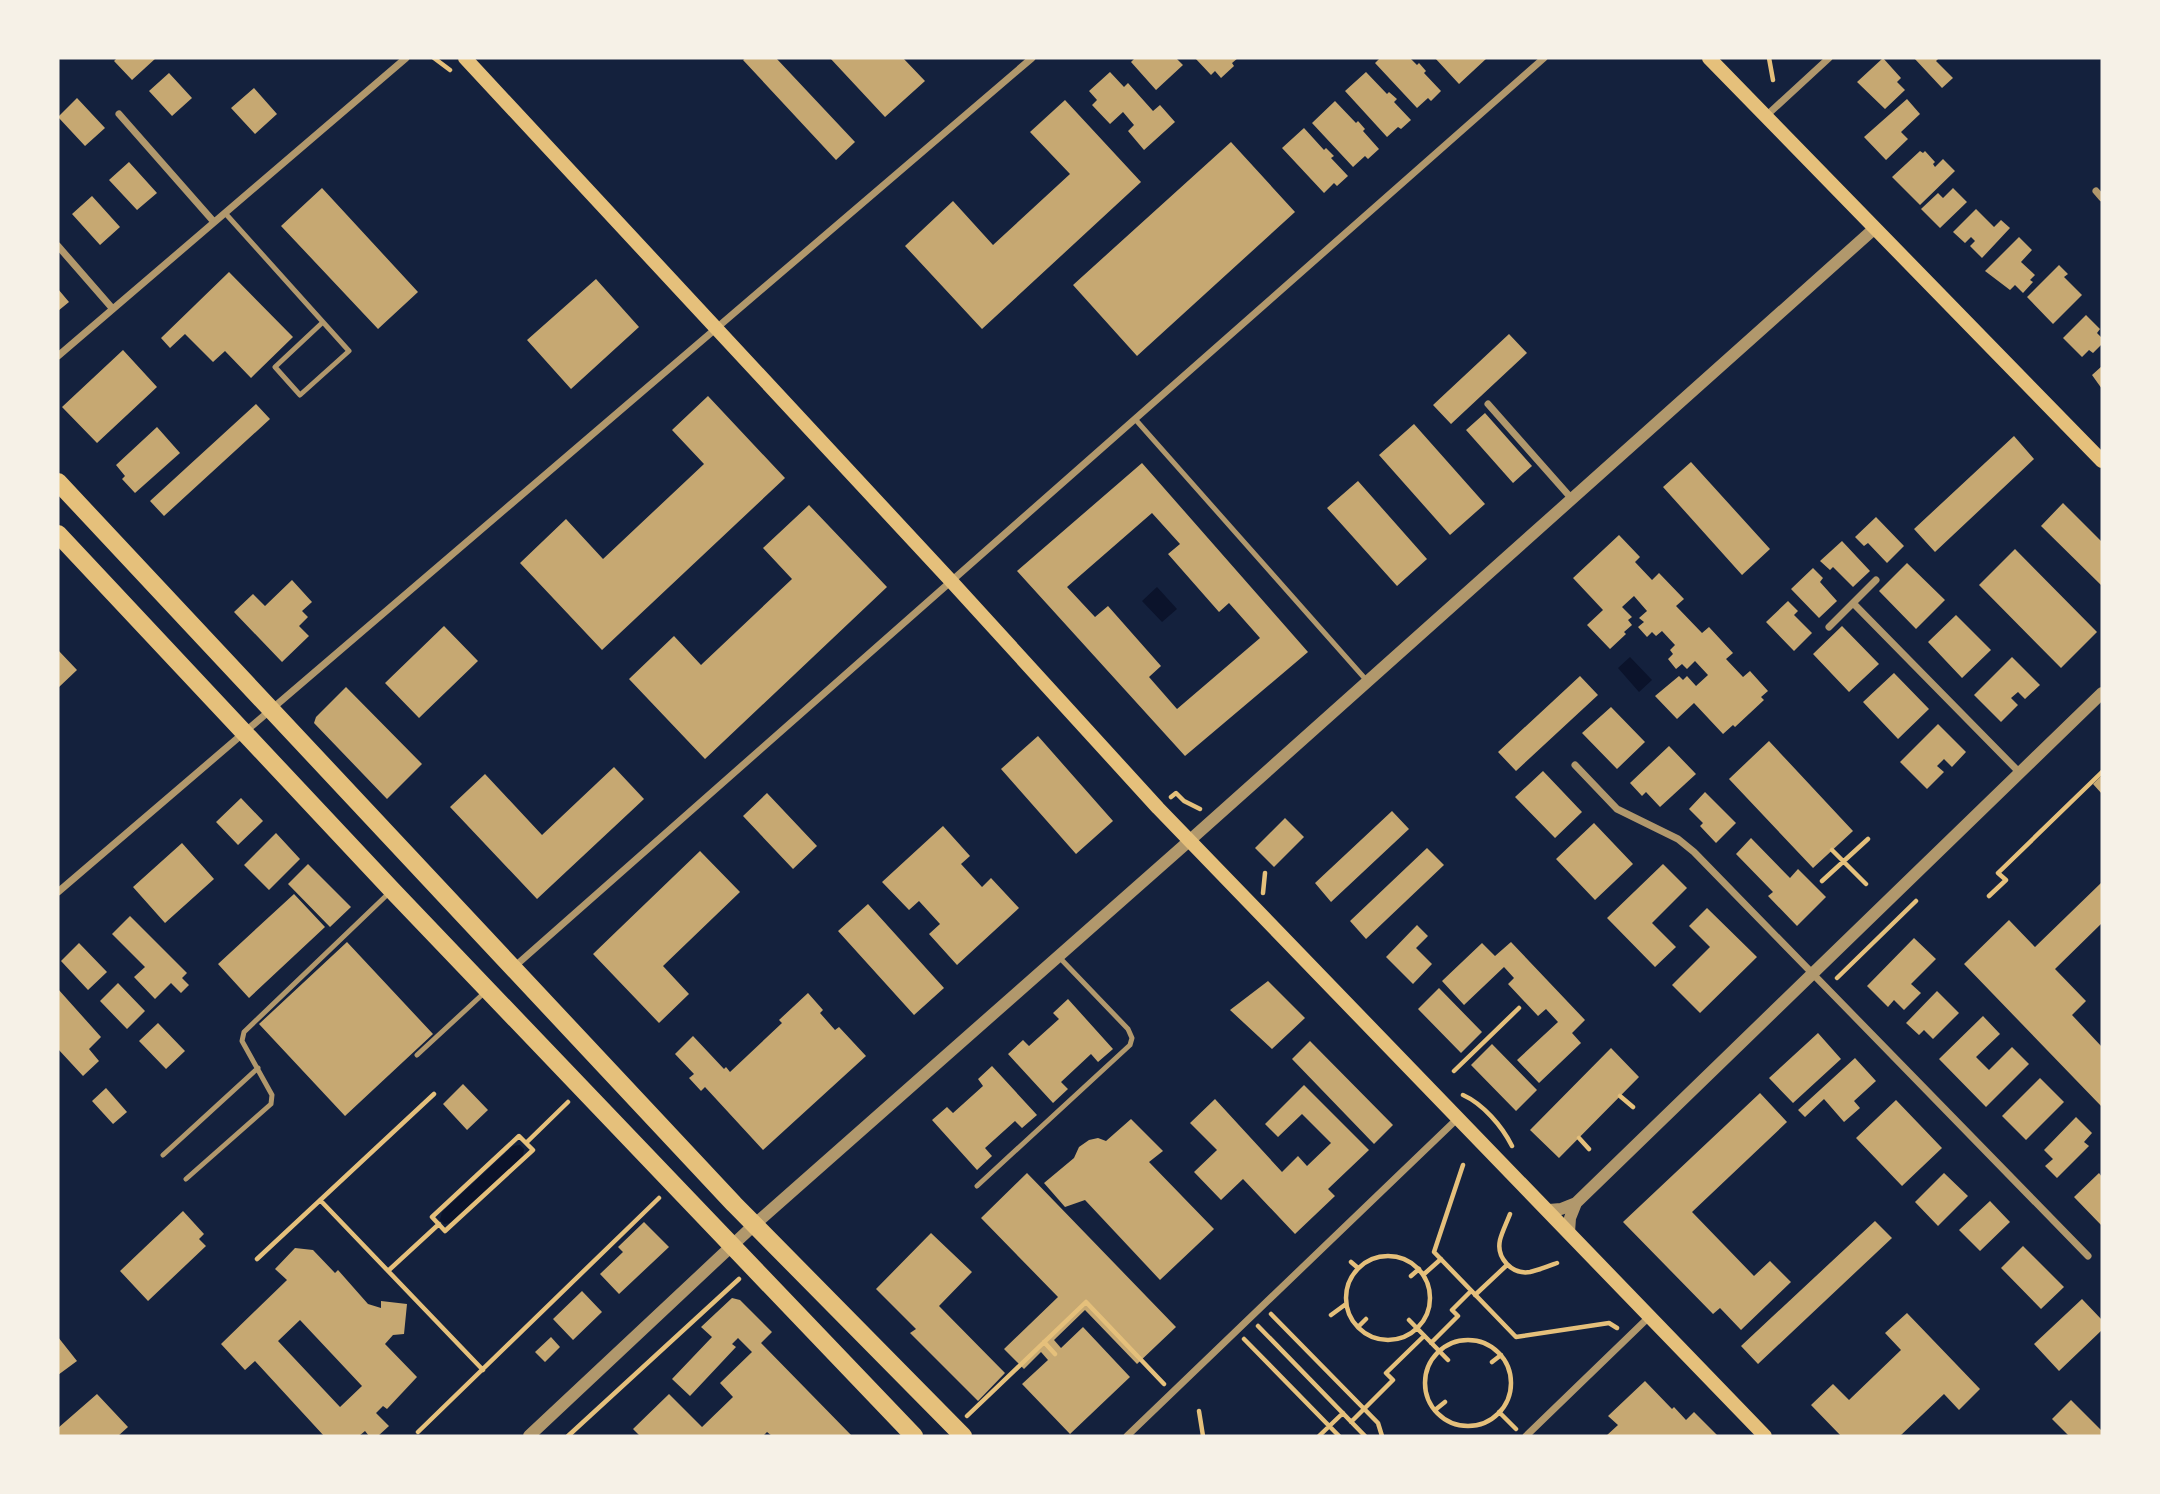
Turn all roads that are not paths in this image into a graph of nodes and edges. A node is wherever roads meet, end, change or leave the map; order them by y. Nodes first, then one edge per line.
1 (406, 58) edge
2 (465, 58) edge
3 (1032, 58) edge
4 (1545, 58) edge
5 (1709, 58) edge
6 (1829, 58) edge
7 (119, 114) dead end
8 (1765, 116) junction
9 (2096, 191) dead end
10 (2102, 198) edge
11 (225, 213) junction
12 (214, 222) junction
13 (1875, 228) junction
14 (58, 246) edge
15 (113, 309) junction
16 (323, 322) junction
17 (716, 329) junction
18 (58, 356) edge
19 (1488, 404) dead end
20 (1135, 419) junction
21 (2102, 461) edge
22 (58, 482) edge
23 (1572, 499) junction
24 (58, 534) edge
25 (1876, 580) dead end
26 (951, 581) junction
27 (1853, 603) junction
28 (1829, 627) dead end
29 (1368, 682) junction
30 (2102, 693) edge
31 (270, 709) junction
32 (243, 733) junction
33 (1575, 765) dead end
34 (2020, 773) junction
35 (1189, 841) junction
36 (392, 890) junction
37 (58, 892) edge
38 (1058, 956) junction
39 (512, 968) junction
40 (1813, 973) junction
41 (487, 990) junction
42 (417, 1055) dead end
43 (258, 1068) junction
44 (1457, 1119) junction
45 (163, 1155) dead end
46 (186, 1180) dead end
47 (977, 1186) dead end
48 (1576, 1203) junction
49 (1549, 1210) junction
50 (754, 1224) junction
51 (1569, 1233) junction
52 (731, 1245) junction
53 (2088, 1256) dead end
54 (1649, 1317) junction
55 (959, 1432) edge
56 (528, 1436) edge
57 (914, 1436) edge
58 (1127, 1436) edge
59 (1525, 1436) edge
60 (1765, 1436) edge

1 - 11 street
2 - 17 main road
3 - 17 street
4 - 20 street
5 - 8 main road
6 - 8 street
7 - 12 street
8 - 13 main road
9 - 10 street
11 - 12 street
11 - 16 lane
12 - 15 street
13 - 21 main road
13 - 23 street
14 - 15 street
15 - 18 street
16 - 16 lane
17 - 26 main road
17 - 31 street
19 - 23 street
20 - 26 street
20 - 29 lane
22 - 31 main road
23 - 29 street
24 - 32 main road
25 - 27 street
26 - 35 main road
26 - 39 street
27 - 28 street
27 - 34 street
29 - 35 street
30 - 34 street
31 - 32 street
31 - 39 main road
32 - 36 main road
32 - 37 street
33 - 40 street
34 - 40 street
35 - 38 street
35 - 44 main road
36 - 41 main road
36 - 43 lane
38 - 47 lane
38 - 50 street
39 - 50 main road
40 - 48 street
40 - 53 street
41 - 42 lane
41 - 52 main road
43 - 45 lane
43 - 46 lane
44 - 49 main road
44 - 58 street
48 - 49 street
48 - 51 street
49 - 51 main road
50 - 52 street
50 - 55 main road
51 - 54 main road
52 - 56 street
52 - 57 main road
54 - 59 street
54 - 60 main road

